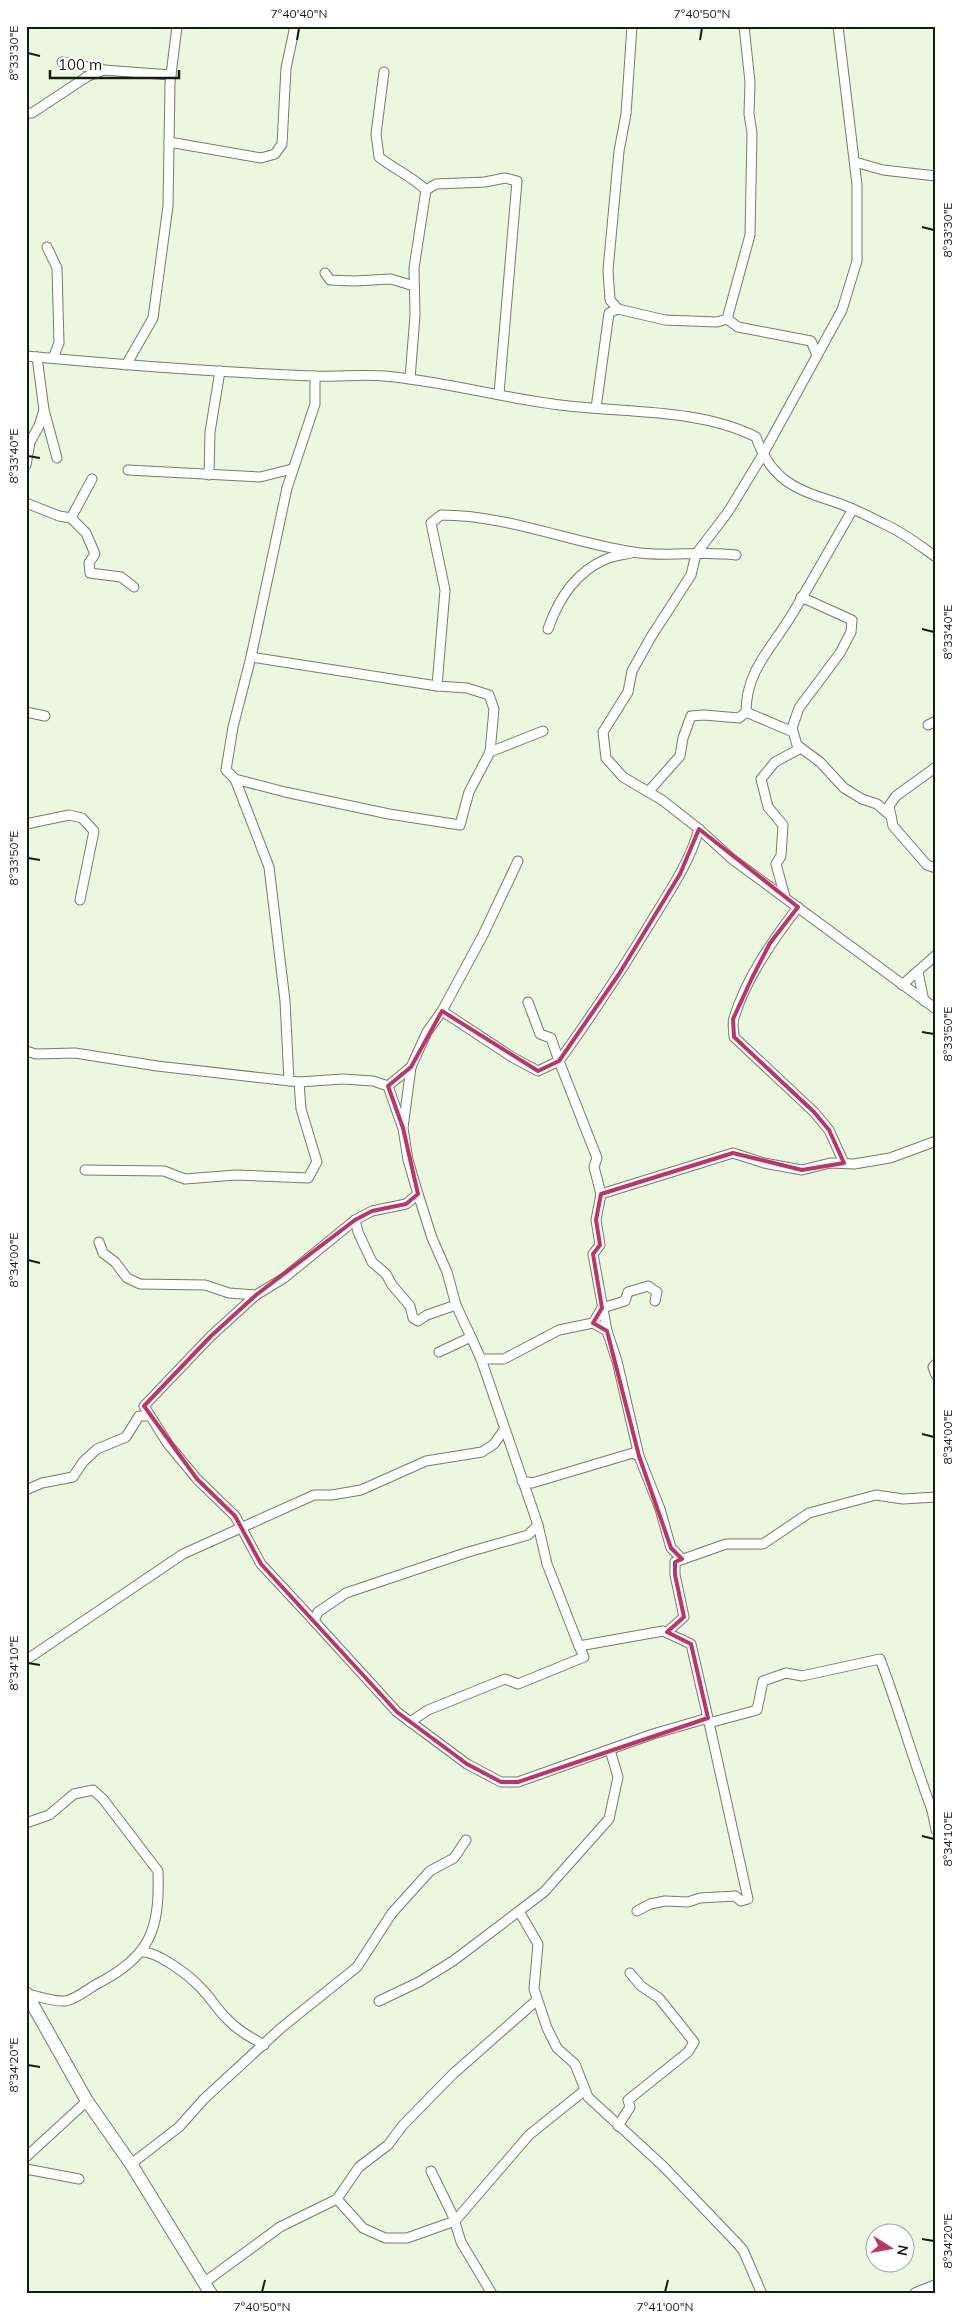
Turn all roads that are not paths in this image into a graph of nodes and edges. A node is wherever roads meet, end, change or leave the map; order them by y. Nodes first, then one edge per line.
1 (177, 26) edge
2 (294, 26) edge
3 (632, 26) edge
4 (744, 26) edge
5 (838, 26) edge
6 (62, 62) dead end
7 (104, 70) junction
8 (384, 72) dead end
9 (171, 75) junction
10 (26, 113) edge
11 (169, 142) junction
12 (854, 162) junction
13 (936, 176) edge
14 (426, 190) junction
15 (48, 247) dead end
16 (325, 273) dead end
17 (414, 286) junction
18 (610, 300) junction
19 (618, 309) junction
20 (609, 313) junction
21 (727, 319) junction
22 (817, 354) junction
23 (26, 356) edge
24 (37, 357) junction
25 (53, 358) junction
26 (126, 365) junction
27 (220, 371) junction
28 (314, 376) junction
29 (410, 379) junction
30 (499, 394) junction
31 (596, 408) junction
32 (44, 410) junction
33 (762, 456) junction
34 (57, 458) dead end
35 (26, 465) edge
36 (292, 469) junction
37 (128, 470) dead end
38 (209, 475) junction
39 (92, 480) dead end
40 (26, 503) edge
41 (853, 509) junction
42 (71, 518) junction
43 (634, 553) junction
44 (696, 554) junction
45 (736, 555) dead end
46 (936, 557) edge
47 (134, 587) dead end
48 (802, 597) junction
49 (548, 629) dead end
50 (251, 657) junction
51 (437, 686) junction
52 (26, 712) edge
53 (746, 712) junction
54 (46, 716) dead end
55 (543, 731) dead end
56 (793, 732) junction
57 (802, 748) junction
58 (490, 752) junction
59 (936, 767) edge
60 (236, 779) junction
61 (648, 792) junction
62 (891, 816) junction
63 (26, 824) edge
64 (699, 829) junction
65 (518, 862) dead end
66 (936, 868) edge
67 (785, 897) junction
68 (80, 900) dead end
69 (798, 907) junction
70 (936, 955) edge
71 (918, 972) junction
72 (902, 985) junction
73 (924, 1001) junction
74 (528, 1002) dead end
75 (936, 1010) edge
76 (442, 1011) junction
77 (26, 1051) edge
78 (559, 1061) junction
79 (411, 1066) junction
80 (294, 1082) junction
81 (388, 1086) junction
82 (403, 1128) junction
83 (936, 1141) edge
84 (844, 1163) junction
85 (85, 1170) dead end
86 (418, 1194) junction
87 (601, 1194) junction
88 (355, 1220) junction
89 (99, 1242) dead end
90 (256, 1295) junction
91 (655, 1301) dead end
92 (456, 1305) junction
93 (602, 1308) junction
94 (593, 1323) junction
95 (607, 1331) junction
96 (470, 1337) junction
97 (439, 1352) dead end
98 (481, 1360) junction
99 (936, 1364) edge
100 (936, 1375) edge
101 (150, 1416) junction
102 (504, 1430) junction
103 (639, 1456) junction
104 (522, 1481) junction
105 (26, 1490) edge
106 (936, 1497) edge
107 (538, 1525) junction
108 (242, 1529) junction
109 (682, 1559) junction
110 (314, 1621) junction
111 (667, 1632) junction
112 (579, 1646) junction
113 (26, 1660) edge
114 (708, 1721) junction
115 (410, 1722) junction
116 (610, 1750) junction
117 (934, 1809) edge
118 (26, 1823) edge
119 (936, 1830) edge
120 (466, 1840) dead end
121 (637, 1911) dead end
122 (520, 1912) junction
123 (142, 1952) junction
124 (630, 1973) dead end
125 (26, 1994) edge
126 (537, 2000) junction
127 (379, 2001) dead end
128 (264, 2045) junction
129 (585, 2090) junction
130 (87, 2101) junction
131 (618, 2126) junction
132 (26, 2156) edge
133 (131, 2164) junction
134 (26, 2169) edge
135 (432, 2172) dead end
136 (79, 2179) dead end
137 (337, 2199) junction
138 (455, 2221) junction
139 (936, 2286) edge
140 (208, 2288) edge
141 (492, 2294) edge
142 (762, 2294) edge
143 (916, 2294) edge

1 - 9 street
2 - 11 street
3 - 18 street
4 - 21 street
5 - 12 street
6 - 7 street
7 - 9 street
7 - 10 street
8 - 14 street
9 - 11 street
11 - 26 street
12 - 13 street
12 - 22 street
14 - 17 street
14 - 30 street
15 - 25 street
16 - 17 street
17 - 29 street
18 - 19 street
18 - 20 street
19 - 20 street
19 - 21 street
20 - 31 street
21 - 22 street
22 - 33 street
23 - 24 street
24 - 25 street
24 - 32 street
25 - 26 street
26 - 27 street
27 - 28 street
27 - 38 street
28 - 29 street
28 - 36 street
29 - 30 street
30 - 31 street
31 - 33 street
32 - 34 street
32 - 35 street
33 - 41 street
33 - 44 street
36 - 38 street
36 - 50 street
37 - 38 street
39 - 42 street
40 - 42 street
41 - 46 street
41 - 48 street
42 - 47 street
43 - 44 street
43 - 49 street
43 - 51 street
44 - 45 street
44 - 61 street
48 - 53 street
48 - 56 street
50 - 51 street
50 - 60 street
51 - 58 street
52 - 54 street
53 - 56 street
53 - 61 street
55 - 58 street
56 - 57 street
57 - 62 street
57 - 67 street
58 - 60 street
59 - 62 street
60 - 80 street
61 - 64 street
62 - 66 street
63 - 68 street
64 - 67 street
64 - 78 street
65 - 76 street
67 - 69 street
69 - 72 street
69 - 84 street
70 - 71 street
71 - 72 street
71 - 73 street
72 - 73 street
73 - 75 street
74 - 78 street
76 - 78 street
76 - 79 street
77 - 80 street
78 - 87 street
79 - 81 street
79 - 82 street
80 - 81 street
80 - 85 street
81 - 82 street
82 - 86 street
83 - 84 street
84 - 87 street
86 - 88 street
86 - 92 street
87 - 93 street
88 - 90 street
88 - 92 street
89 - 90 street
90 - 101 street
91 - 93 street
92 - 96 street
93 - 94 street
93 - 95 street
94 - 95 street
94 - 98 street
95 - 103 street
96 - 97 street
96 - 98 street
98 - 102 street
99 - 100 street
101 - 105 street
101 - 108 street
102 - 104 street
102 - 108 street
103 - 104 street
103 - 109 street
104 - 107 street
106 - 109 street
107 - 110 street
107 - 112 street
108 - 110 street
108 - 113 street
109 - 111 street
110 - 115 street
111 - 112 street
111 - 114 street
112 - 115 street
114 - 116 street
114 - 117 street
114 - 121 street
115 - 116 street
116 - 122 street
117 - 119 street
118 - 123 street
120 - 128 street
122 - 126 street
122 - 127 street
123 - 125 street
123 - 128 street
124 - 131 street
125 - 130 street
126 - 129 street
126 - 137 street
128 - 133 street
129 - 131 street
129 - 138 street
130 - 132 street
130 - 133 street
131 - 142 street
133 - 140 street
134 - 136 street
135 - 138 street
137 - 138 street
137 - 140 street
138 - 141 street
139 - 143 street

